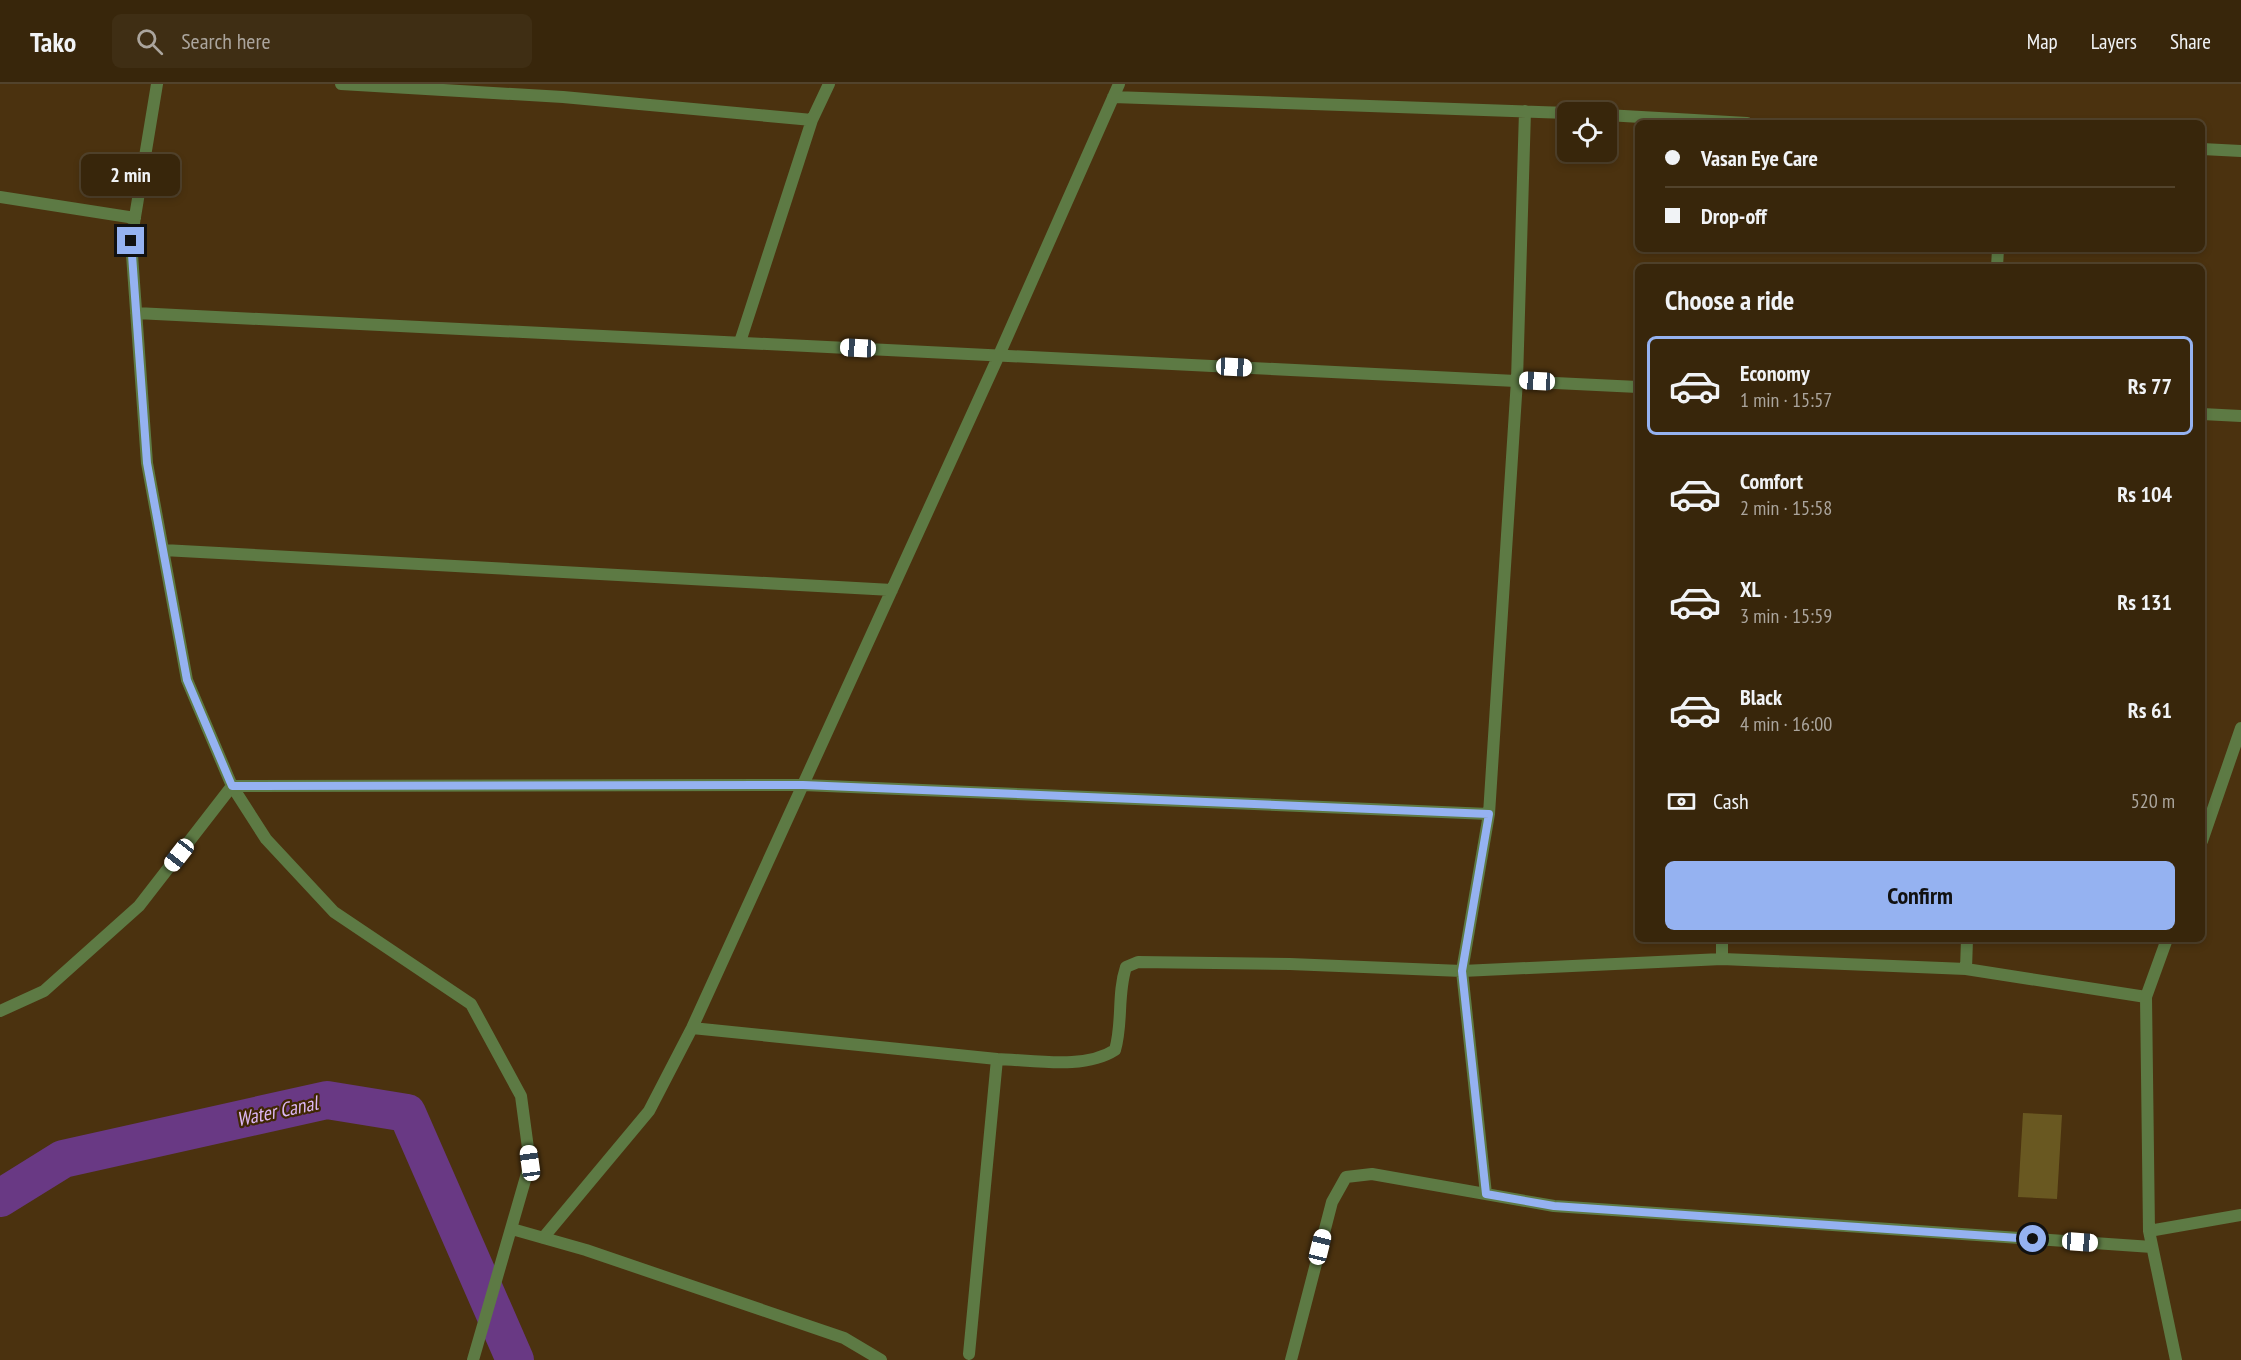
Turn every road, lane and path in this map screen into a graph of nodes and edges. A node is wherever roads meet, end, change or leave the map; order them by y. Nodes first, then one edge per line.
1 (157, 84) edge
2 (341, 84) edge
3 (568, 84) edge
4 (829, 84) edge
5 (1119, 84) edge
6 (563, 97) junction
7 (1113, 98) junction
8 (1525, 111) junction
9 (1557, 112) edge
10 (1617, 117) edge
11 (812, 120) junction
12 (1687, 120) edge
13 (2205, 149) edge
14 (2241, 151) edge
15 (0, 197) edge
16 (135, 218) junction
17 (136, 313) junction
18 (740, 342) junction
19 (999, 355) junction
20 (1517, 380) junction
21 (1635, 387) edge
22 (2205, 414) edge
23 (2241, 416) edge
24 (163, 550) junction
25 (892, 590) junction
26 (2241, 728) edge
27 (803, 785) junction
28 (232, 786) junction
29 (1489, 814) junction
30 (2205, 832) edge
31 (1722, 942) edge
32 (1967, 942) edge
33 (2166, 942) edge
34 (1722, 959) junction
35 (1966, 969) junction
36 (1462, 971) junction
37 (2146, 997) junction
38 (0, 1011) edge
39 (692, 1028) junction
40 (998, 1059) junction
41 (1486, 1194) junction
42 (2241, 1215) edge
43 (513, 1229) junction
44 (2149, 1231) junction
45 (543, 1238) junction
46 (2152, 1247) junction
47 (969, 1354) dead end
48 (473, 1360) edge
49 (881, 1360) edge
50 (1291, 1360) edge
51 (2176, 1360) edge

1 - 16 street
2 - 6 street
3 - 6 street
4 - 11 street
5 - 7 street
6 - 11 street
7 - 8 street
7 - 19 street
8 - 9 street
8 - 20 street
10 - 12 street
11 - 18 street
13 - 14 street
15 - 16 street
16 - 17 street
17 - 18 street
17 - 24 street
18 - 19 street
19 - 20 street
19 - 25 street
20 - 21 street
20 - 29 street
22 - 23 street
24 - 25 street
24 - 28 street
25 - 27 street
26 - 30 street
27 - 28 street
27 - 29 street
27 - 39 street
28 - 38 street
28 - 43 street
29 - 36 street
31 - 34 street
32 - 35 street
33 - 37 street
34 - 35 street
34 - 36 street
35 - 37 street
36 - 40 street
36 - 41 street
37 - 44 street
39 - 40 street
39 - 45 street
40 - 47 street
41 - 46 street
41 - 50 street
42 - 44 street
43 - 45 street
43 - 48 street
44 - 46 street
45 - 49 street
46 - 51 street

